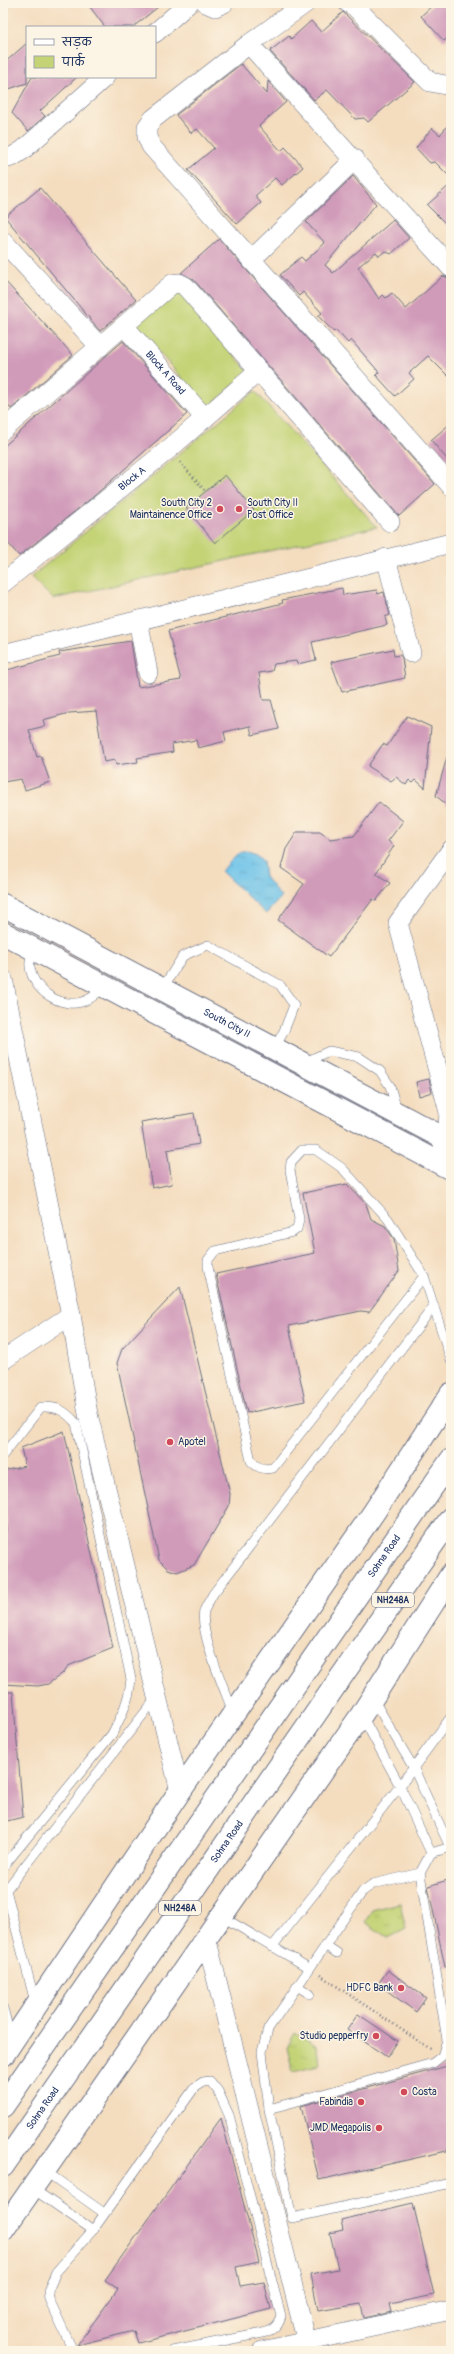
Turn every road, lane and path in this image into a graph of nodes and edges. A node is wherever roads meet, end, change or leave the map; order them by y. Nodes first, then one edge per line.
1 (189, 3) edge
2 (206, 3) edge
3 (224, 3) edge
4 (306, 3) edge
5 (348, 3) edge
6 (156, 31) edge
7 (249, 44) junction
8 (104, 78) edge
9 (451, 86) edge
10 (3, 159) edge
11 (355, 159) junction
12 (3, 241) edge
13 (251, 260) junction
14 (451, 268) edge
15 (125, 326) junction
16 (100, 347) junction
17 (258, 372) junction
18 (205, 418) junction
19 (3, 430) edge
20 (169, 449) junction
21 (451, 486) edge
22 (206, 492) dead end
23 (390, 522) dead end
24 (451, 543) edge
25 (386, 558) junction
26 (3, 583) edge
27 (138, 620) junction
28 (411, 653) dead end
29 (3, 654) edge
30 (148, 673) dead end
31 (451, 850) edge
32 (3, 905) edge
33 (3, 933) edge
34 (33, 949) junction
35 (3, 979) edge
36 (104, 986) junction
37 (162, 989) junction
38 (274, 1049) junction
39 (302, 1063) junction
40 (398, 1114) junction
41 (449, 1141) edge
42 (444, 1165) edge
43 (424, 1276) junction
44 (434, 1306) junction
45 (71, 1315) junction
46 (3, 1360) edge
47 (451, 1360) edge
48 (451, 1394) edge
49 (3, 1455) edge
50 (451, 1460) edge
51 (451, 1518) edge
52 (451, 1576) edge
53 (157, 1697) junction
54 (367, 1706) junction
55 (234, 1713) junction
56 (451, 1717) edge
57 (413, 1767) junction
58 (400, 1786) junction
59 (180, 1791) junction
60 (450, 1847) edge
61 (431, 1853) junction
62 (3, 1866) edge
63 (420, 1873) junction
64 (221, 1916) junction
65 (206, 1937) junction
66 (325, 1945) junction
67 (272, 1947) junction
68 (337, 1953) dead end
69 (309, 1968) junction
70 (297, 1986) junction
71 (310, 1994) dead end
72 (36, 2005) junction
73 (3, 2008) edge
74 (7, 2048) edge
75 (442, 2056) junction
76 (3, 2106) edge
77 (269, 2109) junction
78 (3, 2166) edge
79 (45, 2171) junction
80 (451, 2183) edge
81 (33, 2188) junction
82 (104, 2213) junction
83 (3, 2230) edge
84 (93, 2230) junction
85 (451, 2310) edge
86 (308, 2346) edge
87 (73, 2351) edge
88 (172, 2351) edge
89 (262, 2351) edge

1 - 6 street
2 - 3 street
4 - 7 street
5 - 9 street
7 - 11 street
7 - 13 street
8 - 10 street
11 - 13 street
11 - 14 street
12 - 16 street
13 - 21 street
15 - 16 street
15 - 17 street
15 - 18 street, Block A Road
16 - 19 street
17 - 18 street, Block A
17 - 23 street
18 - 20 street, Block A
20 - 22 path
20 - 26 street, Block A
24 - 25 street
25 - 27 street
25 - 28 street
27 - 29 street
27 - 30 street
31 - 41 street
32 - 37 main road, South City II
33 - 34 main road
34 - 36 main road
34 - 36 lane
35 - 45 street
36 - 42 main road
37 - 38 main road, South City II
37 - 38 lane
38 - 39 main road, South City II
39 - 40 main road, South City II
39 - 40 lane
40 - 41 main road, South City II
41 - 42 street
43 - 43 lane
43 - 44 lane
44 - 47 lane
44 - 55 lane
45 - 46 street
45 - 53 street
48 - 55 main road
49 - 62 lane
50 - 76 main road, Sohna Road / NH248A
51 - 78 main road, Sohna Road / NH248A
52 - 54 main road
53 - 59 street
53 - 72 lane
54 - 57 lane
54 - 58 lane
54 - 64 main road
55 - 59 main road
56 - 57 lane
57 - 58 lane
57 - 60 lane
58 - 61 lane
58 - 67 lane
59 - 72 main road
60 - 61 lane
61 - 63 lane
63 - 66 lane
63 - 75 lane
64 - 65 main road
64 - 67 lane
65 - 79 main road
65 - 86 street
66 - 68 lane
66 - 69 lane
67 - 69 lane
69 - 70 lane
69 - 75 path
70 - 71 lane
70 - 77 lane
72 - 74 main road
73 - 74 lane
75 - 77 lane
77 - 80 lane
79 - 81 main road
79 - 82 lane
81 - 83 main road
81 - 84 lane
82 - 84 lane
82 - 88 lane
84 - 87 lane
85 - 86 street
86 - 89 street

